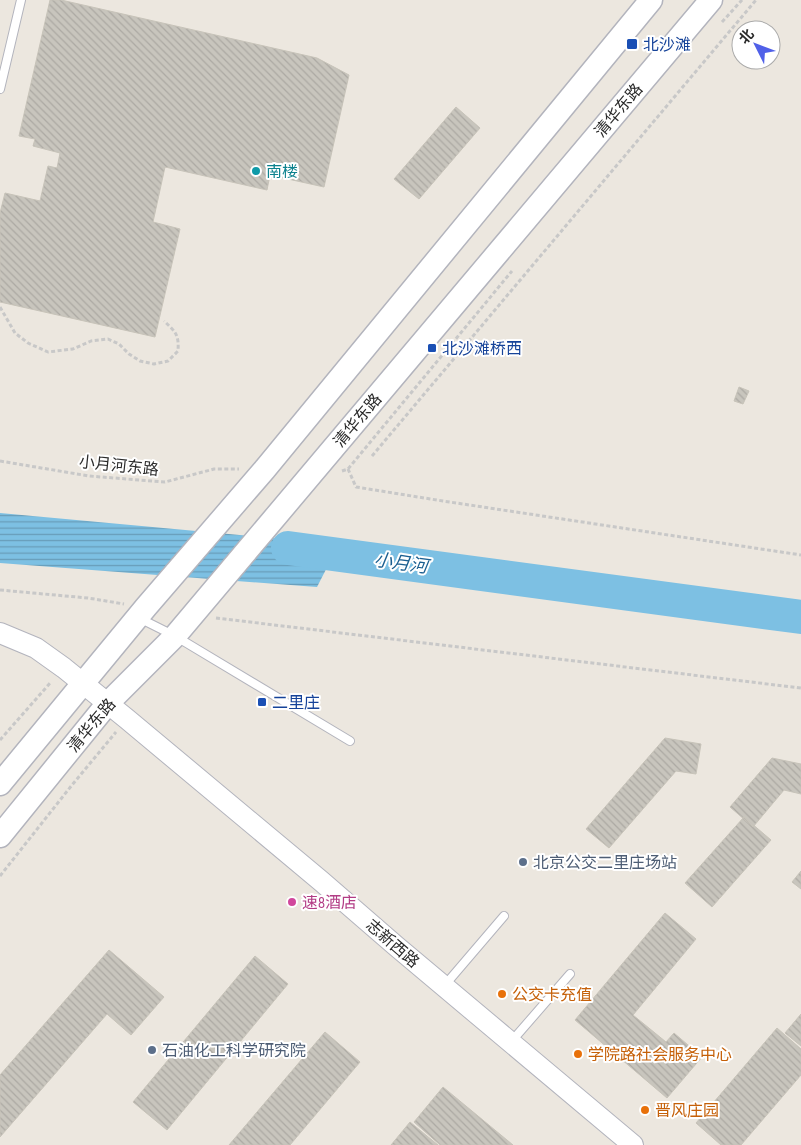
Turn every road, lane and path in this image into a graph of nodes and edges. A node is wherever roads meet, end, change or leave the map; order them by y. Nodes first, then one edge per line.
1 (21, 0) edge
2 (652, 0) edge
3 (711, 0) edge
4 (756, 0) edge
5 (0, 89) edge
6 (0, 307) edge
7 (164, 321) dead end
8 (372, 456) dead end
9 (0, 461) edge
10 (265, 469) junction
11 (348, 469) dead end
12 (801, 555) edge
13 (0, 590) edge
14 (214, 603) junction
15 (142, 612) junction
16 (0, 633) edge
17 (175, 636) junction
18 (64, 668) junction
19 (83, 683) junction
20 (801, 688) edge
21 (108, 703) junction
22 (128, 719) junction
23 (0, 740) edge
24 (350, 741) dead end
25 (0, 784) edge
26 (0, 836) edge
27 (0, 876) edge
28 (504, 916) dead end
29 (570, 974) dead end
30 (443, 986) junction
31 (510, 1042) junction
32 (633, 1145) edge

1 - 5 lane
2 - 10 main road, 清华东路
3 - 14 main road, 清华东路
4 - 8 path
6 - 7 path
9 - 10 path, 小月河东路
10 - 15 main road, 清华东路
11 - 12 path
13 - 15 path
14 - 17 main road, 清华东路
14 - 20 path
15 - 17 lane
15 - 19 main road, 清华东路
16 - 18 street, 志新西路
17 - 21 main road, 清华东路
17 - 24 lane
18 - 19 street, 志新西路
18 - 23 path
19 - 21 street, 志新西路
19 - 25 main road, 清华东路
21 - 22 street, 志新西路
21 - 26 main road, 清华东路
22 - 27 path
22 - 30 street, 志新西路
28 - 30 lane
29 - 31 lane
30 - 31 street, 志新西路
31 - 32 street, 志新西路

